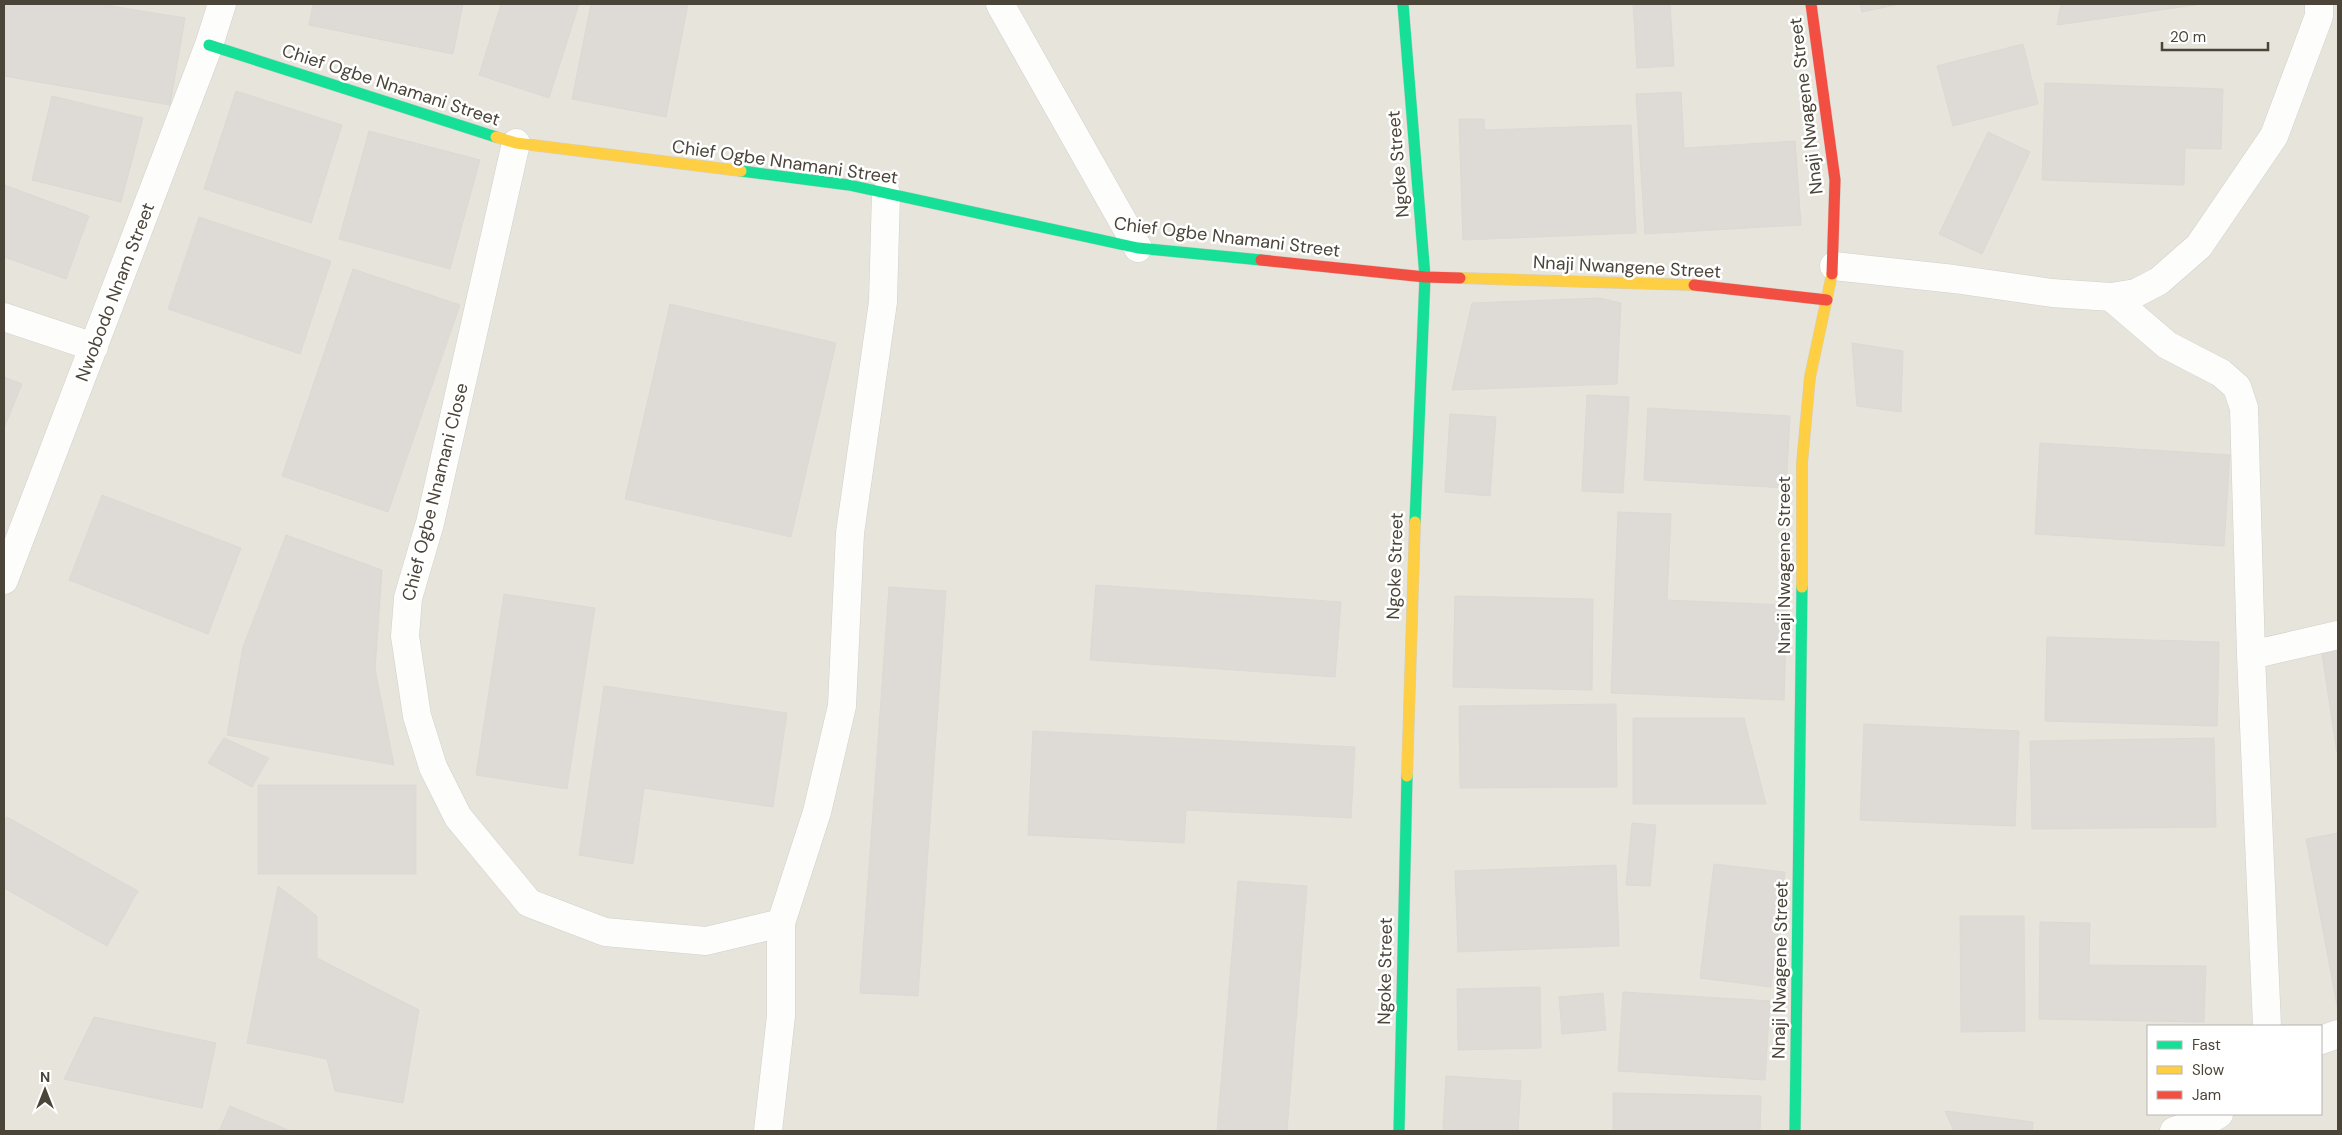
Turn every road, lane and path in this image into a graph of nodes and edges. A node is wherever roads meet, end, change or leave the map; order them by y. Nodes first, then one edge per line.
1 (222, 4) edge
2 (1000, 4) edge
3 (1403, 4) edge
4 (1811, 4) edge
5 (2319, 4) edge
6 (209, 45) junction
7 (516, 143) junction
8 (886, 193) junction
9 (1138, 248) junction
10 (1834, 266) junction
11 (1425, 277) junction
12 (2111, 297) junction
13 (1827, 300) junction
14 (4, 317) edge
15 (94, 347) junction
16 (4, 580) edge
17 (2338, 635) edge
18 (2251, 655) junction
19 (781, 924) junction
20 (2267, 1025) edge
21 (2338, 1034) edge
22 (2322, 1040) edge
23 (2217, 1115) edge
24 (768, 1131) edge
25 (1399, 1131) edge
26 (1796, 1131) edge
27 (2174, 1131) edge

1 - 6 street, Nwobodo Nnam Street
2 - 9 street
3 - 11 street, Ngoke Street
4 - 10 street, Nnaji Nwagene Street
5 - 12 street
6 - 7 street, Chief Ogbe Nnamani Street
6 - 15 street, Nwobodo Nnam Street
7 - 8 street, Chief Ogbe Nnamani Street
7 - 19 street, Chief Ogbe Nnamani Close
8 - 9 street, Chief Ogbe Nnamani Street
8 - 19 street
9 - 11 street, Chief Ogbe Nnamani Street
10 - 12 street
10 - 13 street, Nnaji Nwagene Street
11 - 13 street, Nnaji Nwangene Street
11 - 25 street, Ngoke Street
12 - 18 street
13 - 26 street, Nnaji Nwagene Street
14 - 15 street
15 - 16 street, Nwobodo Nnam Street
17 - 18 street
18 - 20 street
19 - 24 street
21 - 22 street
23 - 27 street

